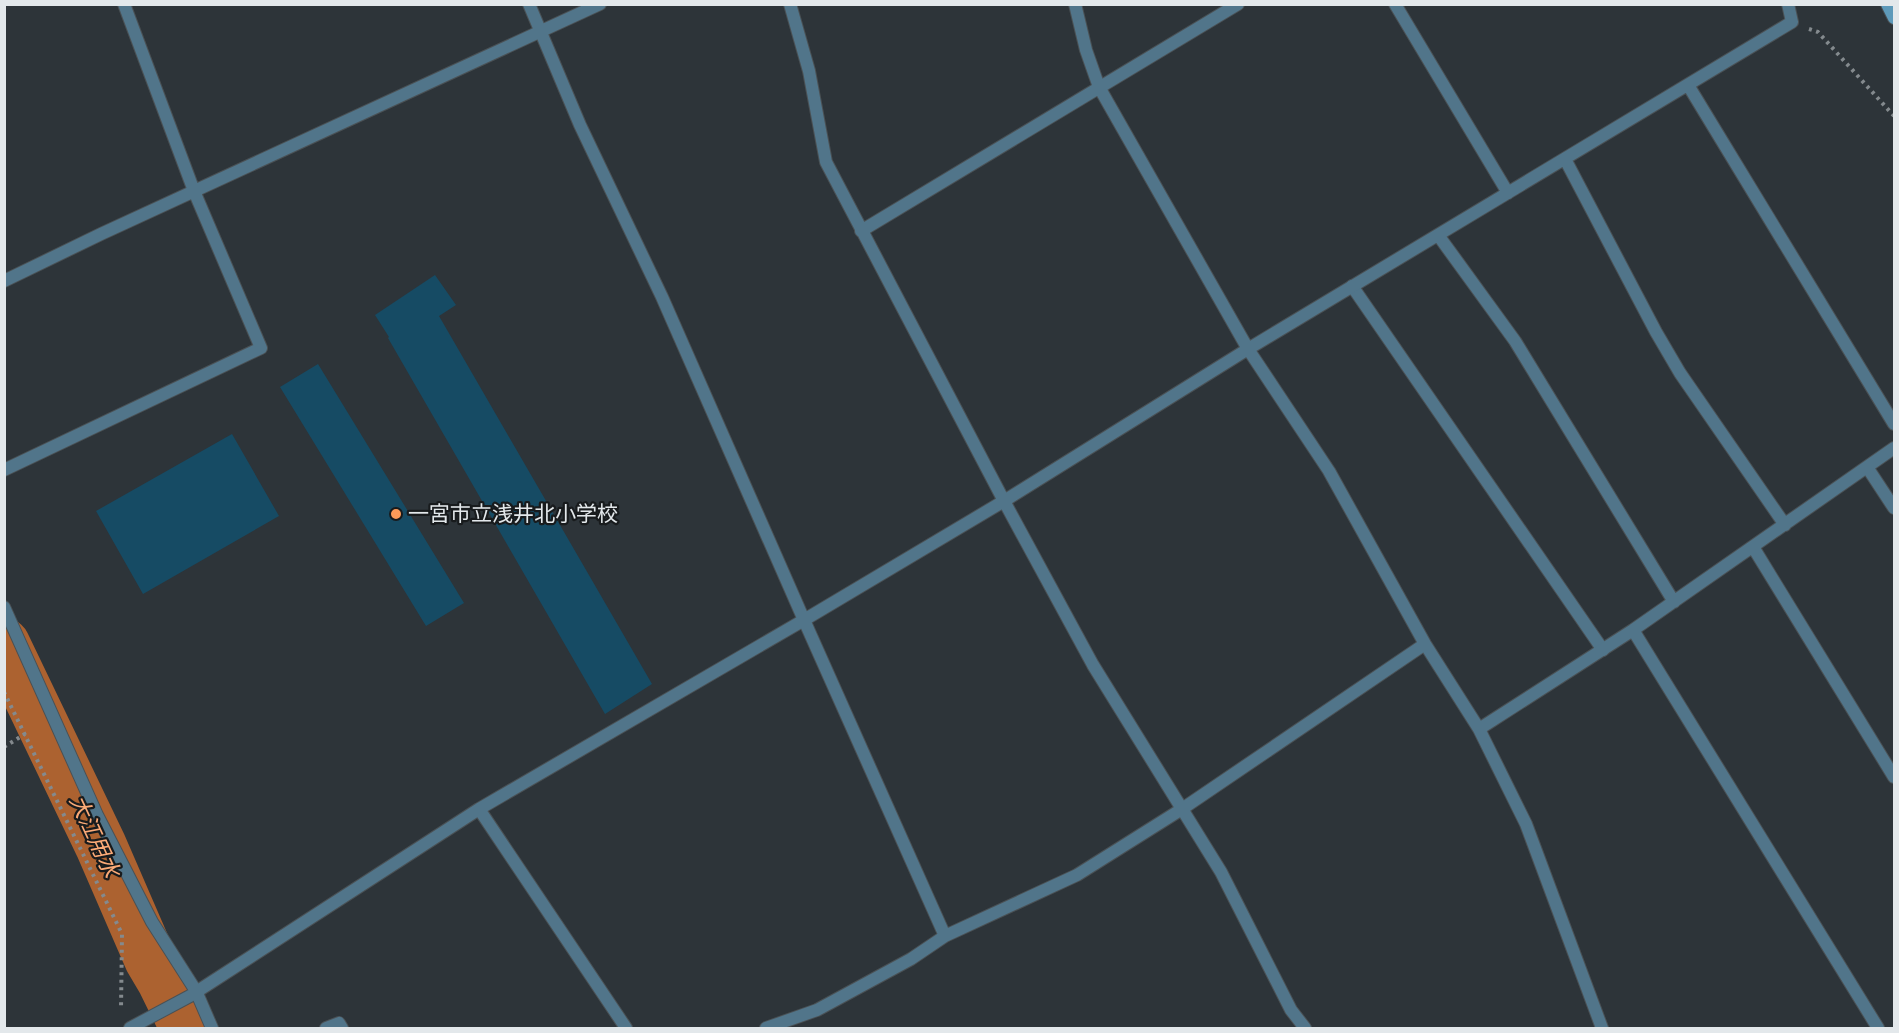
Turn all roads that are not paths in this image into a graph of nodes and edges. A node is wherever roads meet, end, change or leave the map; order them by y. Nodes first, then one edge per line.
1 (124, 4) edge
2 (529, 4) edge
3 (600, 4) edge
4 (790, 4) edge
5 (1075, 4) edge
6 (1238, 4) edge
7 (1395, 4) edge
8 (1788, 4) edge
9 (1887, 4) edge
10 (1894, 18) edge
11 (540, 33) junction
12 (1688, 85) junction
13 (1099, 87) junction
14 (1565, 159) junction
15 (194, 191) junction
16 (1508, 193) junction
17 (861, 231) junction
18 (1438, 235) junction
19 (4, 281) edge
20 (1352, 286) junction
21 (1248, 349) junction
22 (1894, 424) edge
23 (1894, 448) edge
24 (1868, 467) junction
25 (4, 471) edge
26 (1004, 501) junction
27 (1894, 508) edge
28 (1785, 525) junction
29 (1753, 547) junction
30 (1674, 602) junction
31 (4, 607) edge
32 (804, 620) junction
33 (1633, 630) junction
34 (1425, 644) junction
35 (1603, 650) junction
36 (1479, 729) junction
37 (1894, 777) edge
38 (479, 809) junction
39 (1182, 809) junction
40 (945, 936) junction
41 (193, 993) junction
42 (130, 1029) edge
43 (212, 1029) edge
44 (326, 1029) edge
45 (342, 1029) edge
46 (626, 1029) edge
47 (765, 1029) edge
48 (1305, 1029) edge
49 (1602, 1029) edge
50 (1878, 1029) edge

1 - 15 street
2 - 11 street
3 - 11 street
4 - 17 street
5 - 13 street
6 - 13 street
7 - 16 street
8 - 12 street
9 - 10 main road
11 - 15 street
11 - 32 street
12 - 14 street
12 - 22 street
13 - 17 street
13 - 21 street
14 - 16 street
14 - 28 street
15 - 19 street
15 - 25 street
16 - 18 street
17 - 26 street
18 - 20 street
18 - 30 street
20 - 21 street
20 - 35 street
21 - 26 street
21 - 34 street
23 - 24 street
24 - 27 street
24 - 28 street
26 - 32 street
26 - 39 street
28 - 29 street
29 - 30 street
29 - 37 street
30 - 33 street
31 - 41 street
32 - 38 street
32 - 40 street
33 - 35 street
33 - 50 street
34 - 36 street
34 - 39 street
35 - 36 street
36 - 49 street
38 - 41 street
38 - 46 street
39 - 40 street
39 - 48 street
40 - 47 street
41 - 42 street
41 - 43 street
44 - 45 street

